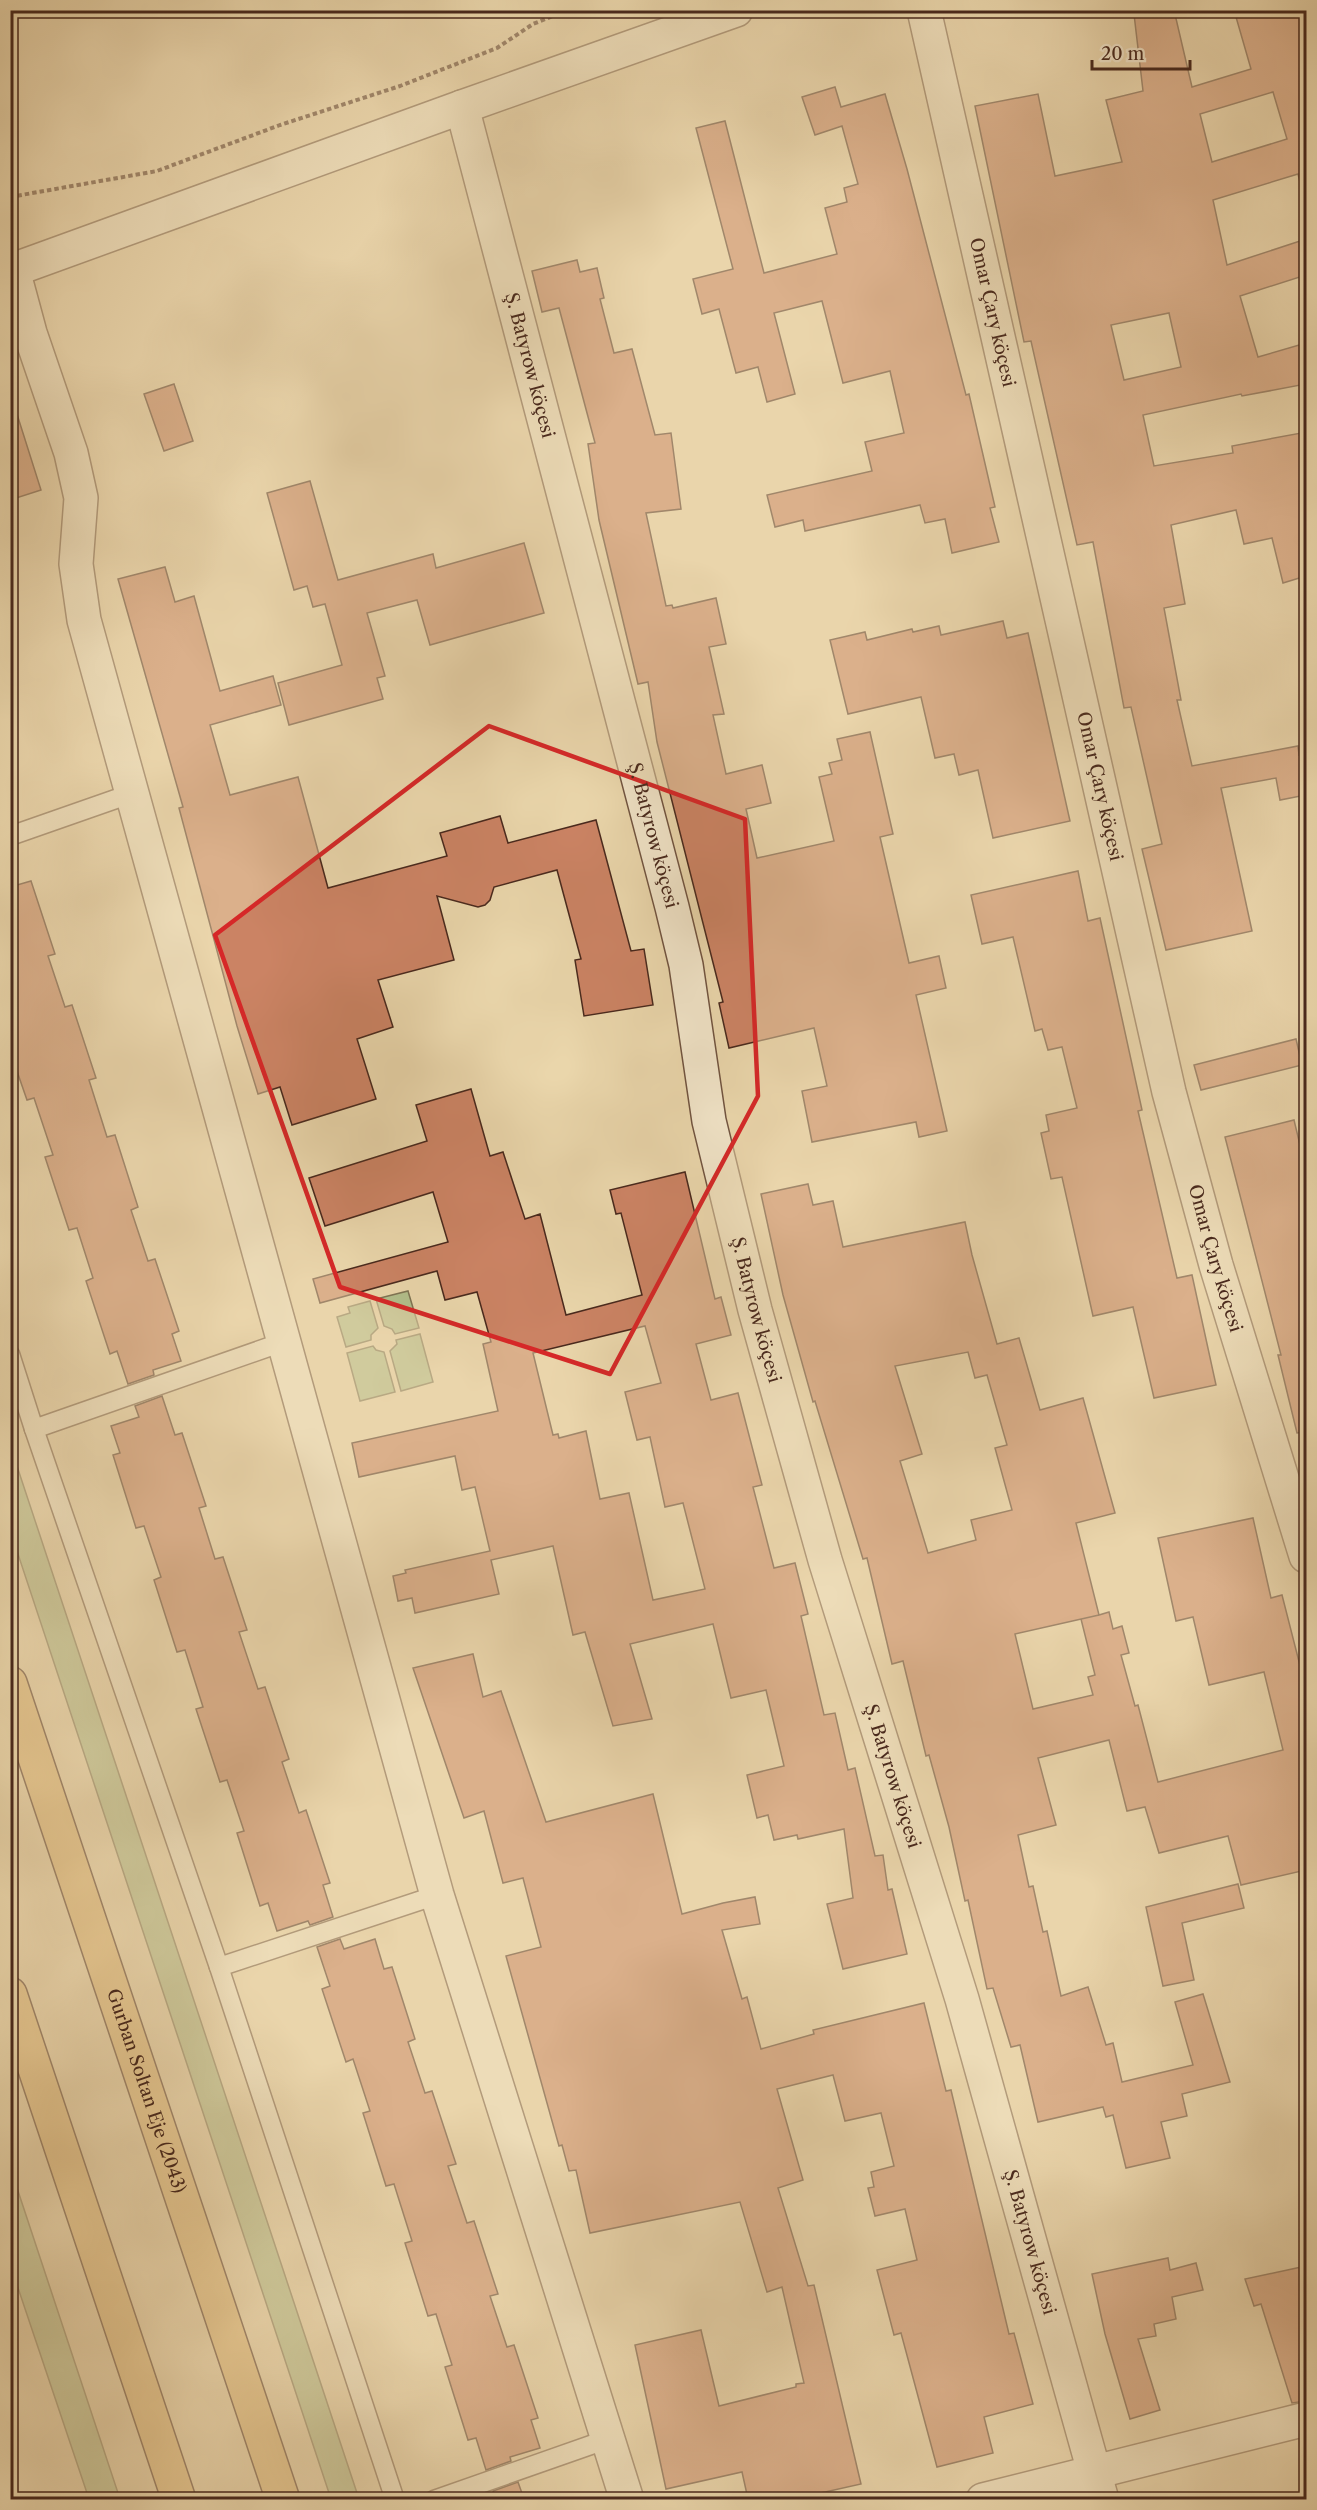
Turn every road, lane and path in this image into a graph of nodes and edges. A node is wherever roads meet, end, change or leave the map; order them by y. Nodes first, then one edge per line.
1 (568, 10) edge
2 (736, 10) edge
3 (924, 10) edge
4 (462, 107) junction
5 (10, 197) edge
6 (11, 270) edge
7 (133, 793) junction
8 (10, 836) edge
9 (283, 1342) junction
10 (10, 1354) edge
11 (34, 1429) junction
12 (1306, 1556) edge
13 (10, 1683) edge
14 (437, 1895) junction
15 (219, 1967) junction
16 (10, 1994) edge
17 (10, 2027) edge
18 (37, 2075) junction
19 (1306, 2420) edge
20 (608, 2439) junction
21 (1098, 2486) edge
22 (179, 2499) edge
23 (283, 2499) edge
24 (394, 2499) edge
25 (434, 2499) edge
26 (627, 2499) edge
27 (983, 2499) edge

1 - 5 path
2 - 4 street
3 - 12 street, Omar Çary köçesi
4 - 6 street
4 - 21 street, Ş. Batyrow köçesi
6 - 7 street
7 - 8 lane
7 - 9 street
9 - 11 lane
9 - 14 street
10 - 11 lane
11 - 15 lane
13 - 23 highway, Gurban Soltan Eje (2043)
14 - 15 lane
14 - 20 street
15 - 24 lane
16 - 18 highway
17 - 18 highway
18 - 22 highway
19 - 21 street
20 - 25 lane
20 - 26 street
21 - 27 street

